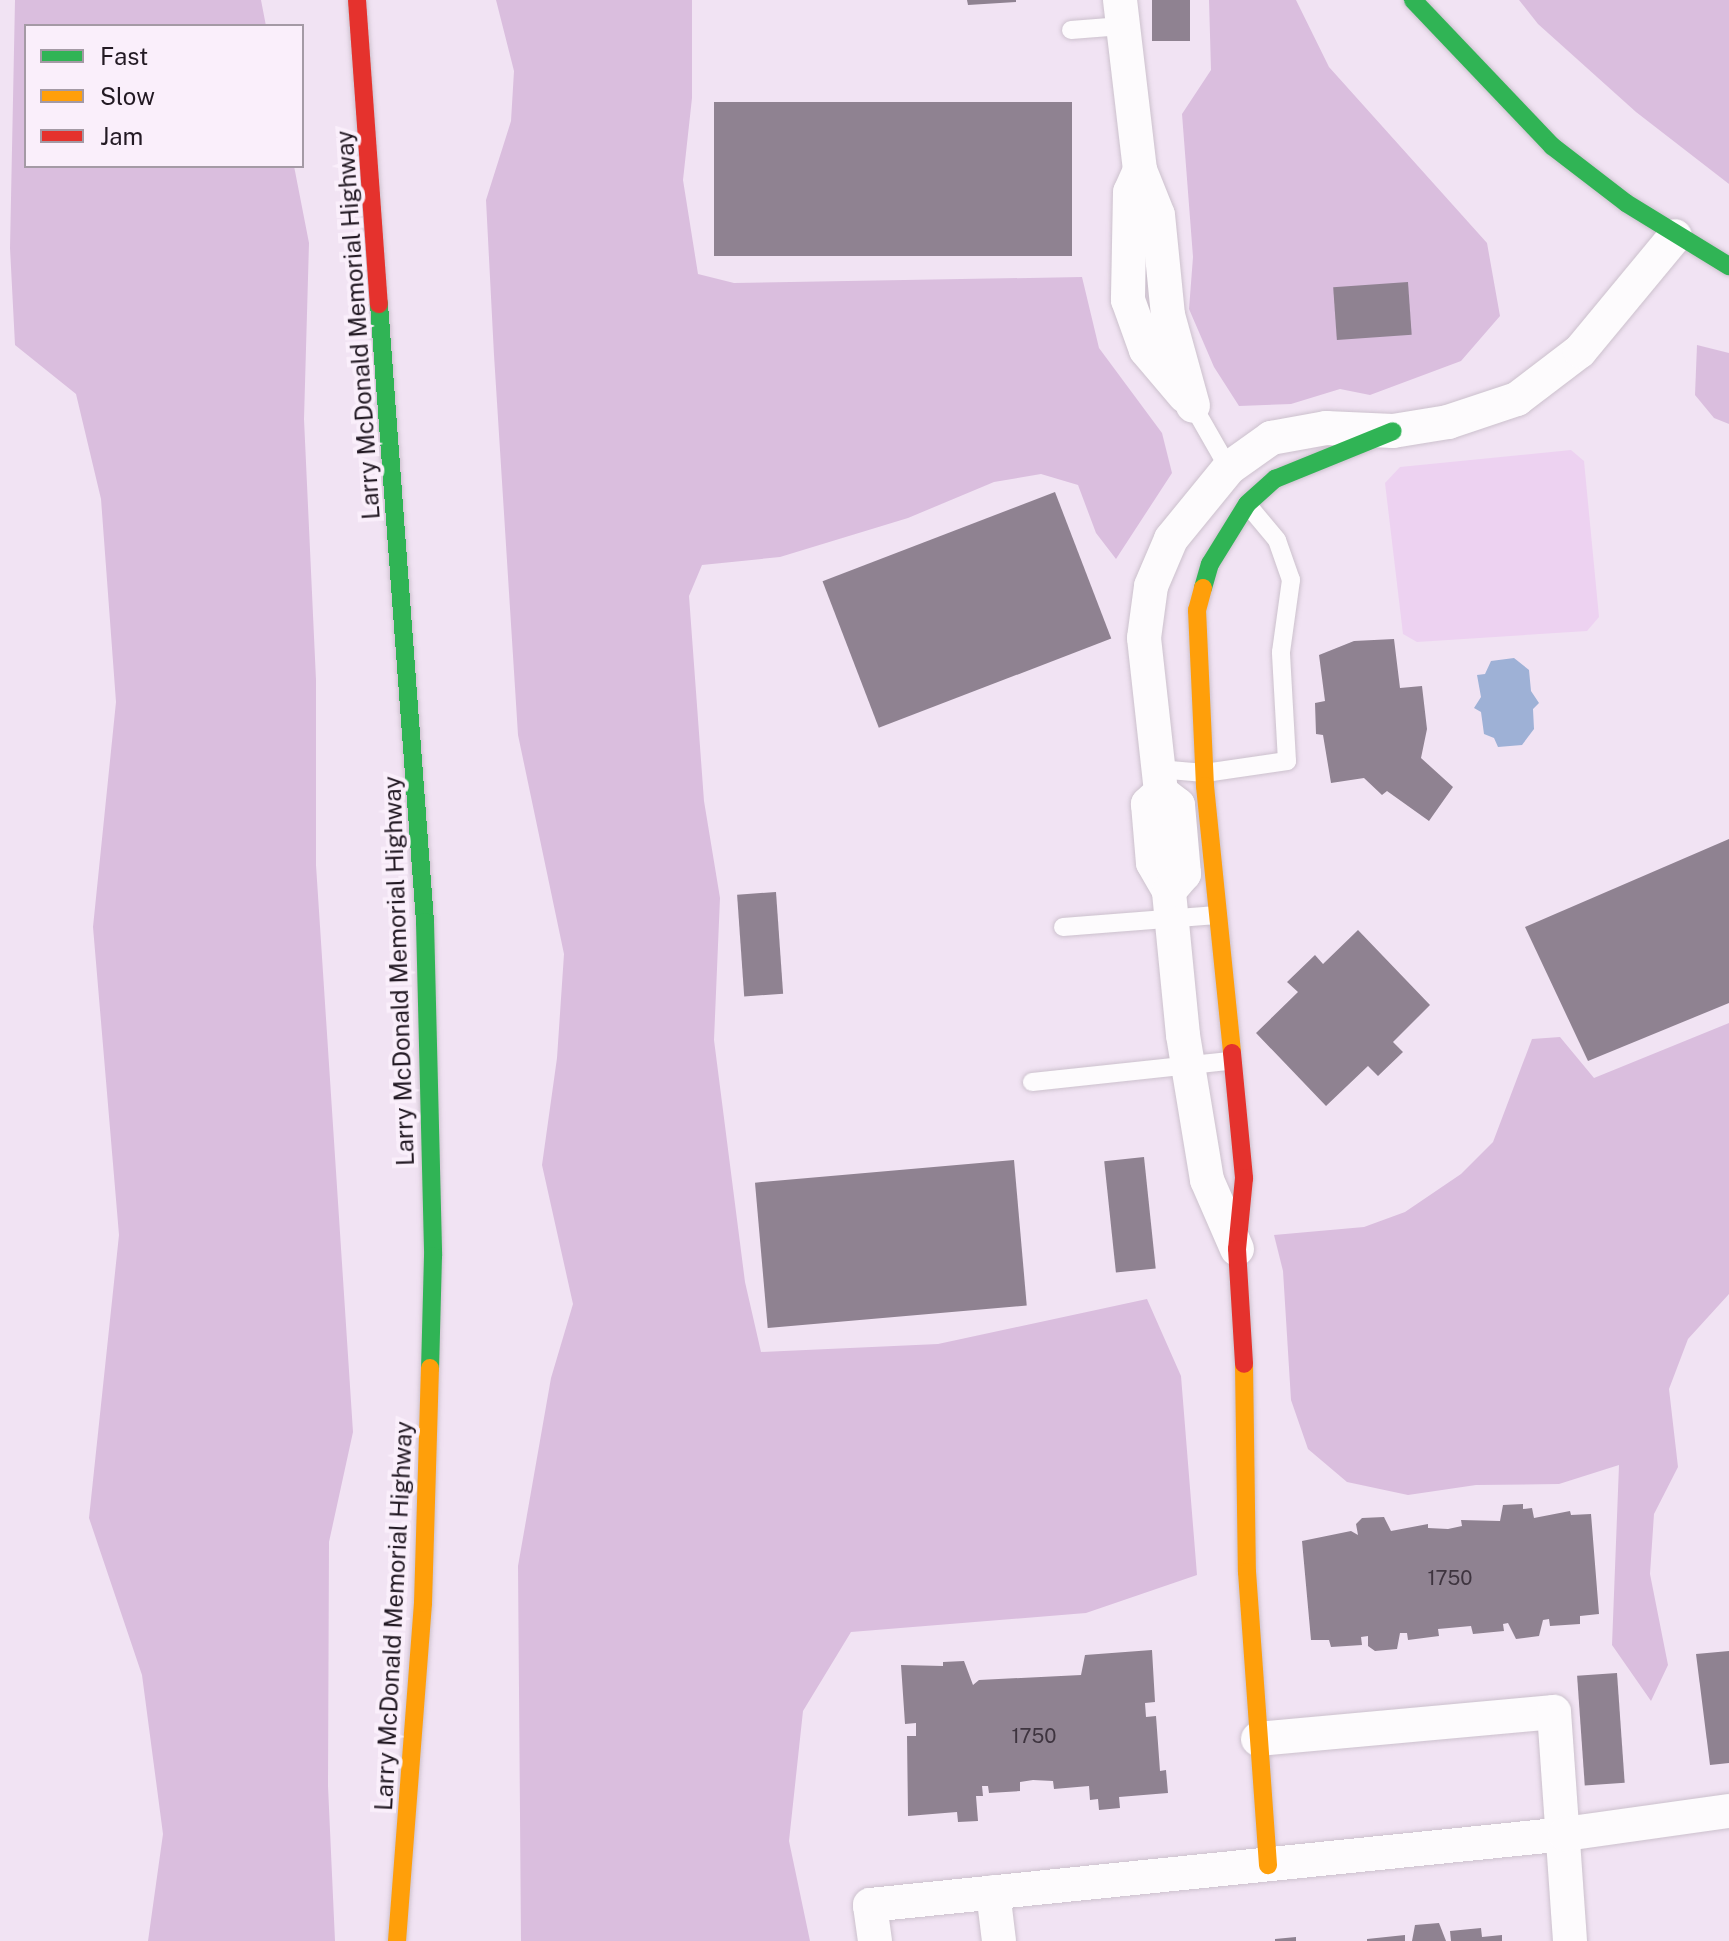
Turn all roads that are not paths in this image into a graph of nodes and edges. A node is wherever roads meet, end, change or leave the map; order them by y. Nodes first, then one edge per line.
1 (357, 0) edge
2 (1413, 0) edge
3 (1121, 13) edge
4 (1071, 30) dead end
5 (1675, 236) junction
6 (1729, 266) edge
7 (1193, 406) joint
8 (1393, 431) junction
9 (1229, 468) junction
10 (1247, 504) junction
11 (1205, 773) junction
12 (1160, 781) junction
13 (1170, 905) junction
14 (1217, 915) junction
15 (1063, 927) dead end
16 (1230, 1061) junction
17 (1188, 1067) junction
18 (1032, 1082) dead end
19 (1237, 1249) junction
20 (1258, 1739) junction
21 (1729, 1811) edge
22 (1565, 1834) junction
23 (1268, 1865) junction
24 (993, 1892) junction
25 (397, 1941) edge
26 (875, 1941) edge
27 (999, 1941) edge
28 (1570, 1941) edge

1 - 25 main road, Larry McDonald Memorial Highway
2 - 5 main road
3 - 4 lane
3 - 7 street
5 - 6 main road
5 - 8 street
7 - 9 lane
8 - 9 street
8 - 10 main road
9 - 10 lane
9 - 12 street
10 - 11 main road
10 - 11 lane
11 - 12 lane
11 - 14 main road
12 - 13 street
13 - 14 lane
13 - 15 lane
13 - 17 street
14 - 16 main road
16 - 17 lane
16 - 19 main road
17 - 18 lane
17 - 19 street
19 - 20 main road
20 - 22 street
20 - 23 main road
21 - 22 street
22 - 23 street
22 - 28 street
23 - 24 street
24 - 26 street
24 - 27 street

